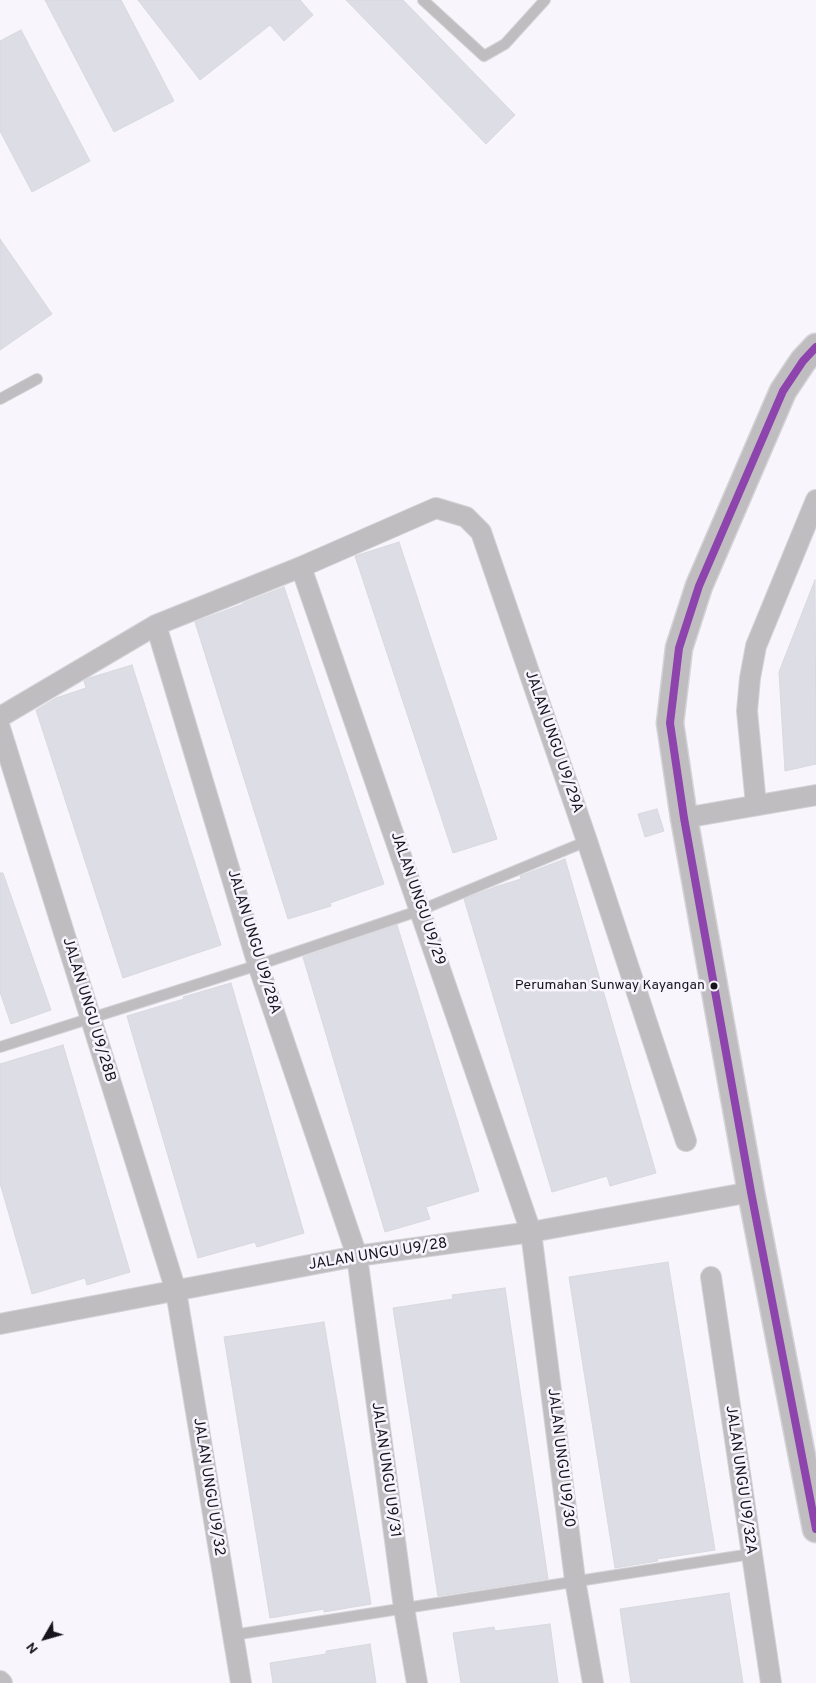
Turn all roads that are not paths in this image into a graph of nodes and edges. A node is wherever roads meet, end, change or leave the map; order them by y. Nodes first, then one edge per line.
1 (423, 0) edge
2 (545, 0) edge
3 (816, 347) edge
4 (37, 379) dead end
5 (0, 399) edge
6 (816, 500) edge
7 (301, 567) junction
8 (156, 625) junction
9 (0, 718) edge
10 (0, 728) edge
11 (816, 795) edge
12 (756, 805) junction
13 (684, 818) junction
14 (587, 840) junction
15 (421, 910) junction
16 (258, 965) junction
17 (90, 1018) junction
18 (0, 1047) edge
19 (686, 1141) dead end
20 (752, 1192) junction
21 (531, 1232) junction
22 (357, 1256) junction
23 (711, 1277) dead end
24 (176, 1291) junction
25 (1, 1319) edge
26 (809, 1452) edge
27 (816, 1529) edge
28 (751, 1554) junction
29 (576, 1580) junction
30 (404, 1608) junction
31 (233, 1635) junction
32 (241, 1683) edge
33 (417, 1683) edge
34 (593, 1683) edge
35 (771, 1683) edge

1 - 2 lane
3 - 13 street
4 - 5 lane
6 - 12 street
7 - 8 street, JALAN UNGU U9/29A
7 - 14 street, JALAN UNGU U9/29A
7 - 15 street, JALAN UNGU U9/29
8 - 9 street, JALAN UNGU U9/29A
8 - 16 street, JALAN UNGU U9/28A
10 - 17 street, JALAN UNGU U9/28B
11 - 12 street
12 - 13 street
13 - 20 street
14 - 15 lane
14 - 19 street, JALAN UNGU U9/29A
15 - 16 lane
15 - 21 street, JALAN UNGU U9/29
16 - 17 lane
16 - 22 street, JALAN UNGU U9/28A
17 - 18 lane
17 - 24 street, JALAN UNGU U9/28B
20 - 21 street, JALAN UNGU U9/28
20 - 26 street
21 - 22 street, JALAN UNGU U9/28
21 - 29 street, JALAN UNGU U9/30
22 - 24 street, JALAN UNGU U9/28
22 - 30 street, JALAN UNGU U9/31
23 - 28 street, JALAN UNGU U9/32A
24 - 25 street, JALAN UNGU U9/28
24 - 31 street, JALAN UNGU U9/32
26 - 27 street
28 - 29 lane
28 - 35 street, JALAN UNGU U9/32A
29 - 30 lane
29 - 34 street, JALAN UNGU U9/30
30 - 31 lane
30 - 33 street, JALAN UNGU U9/31
31 - 32 street, JALAN UNGU U9/32

